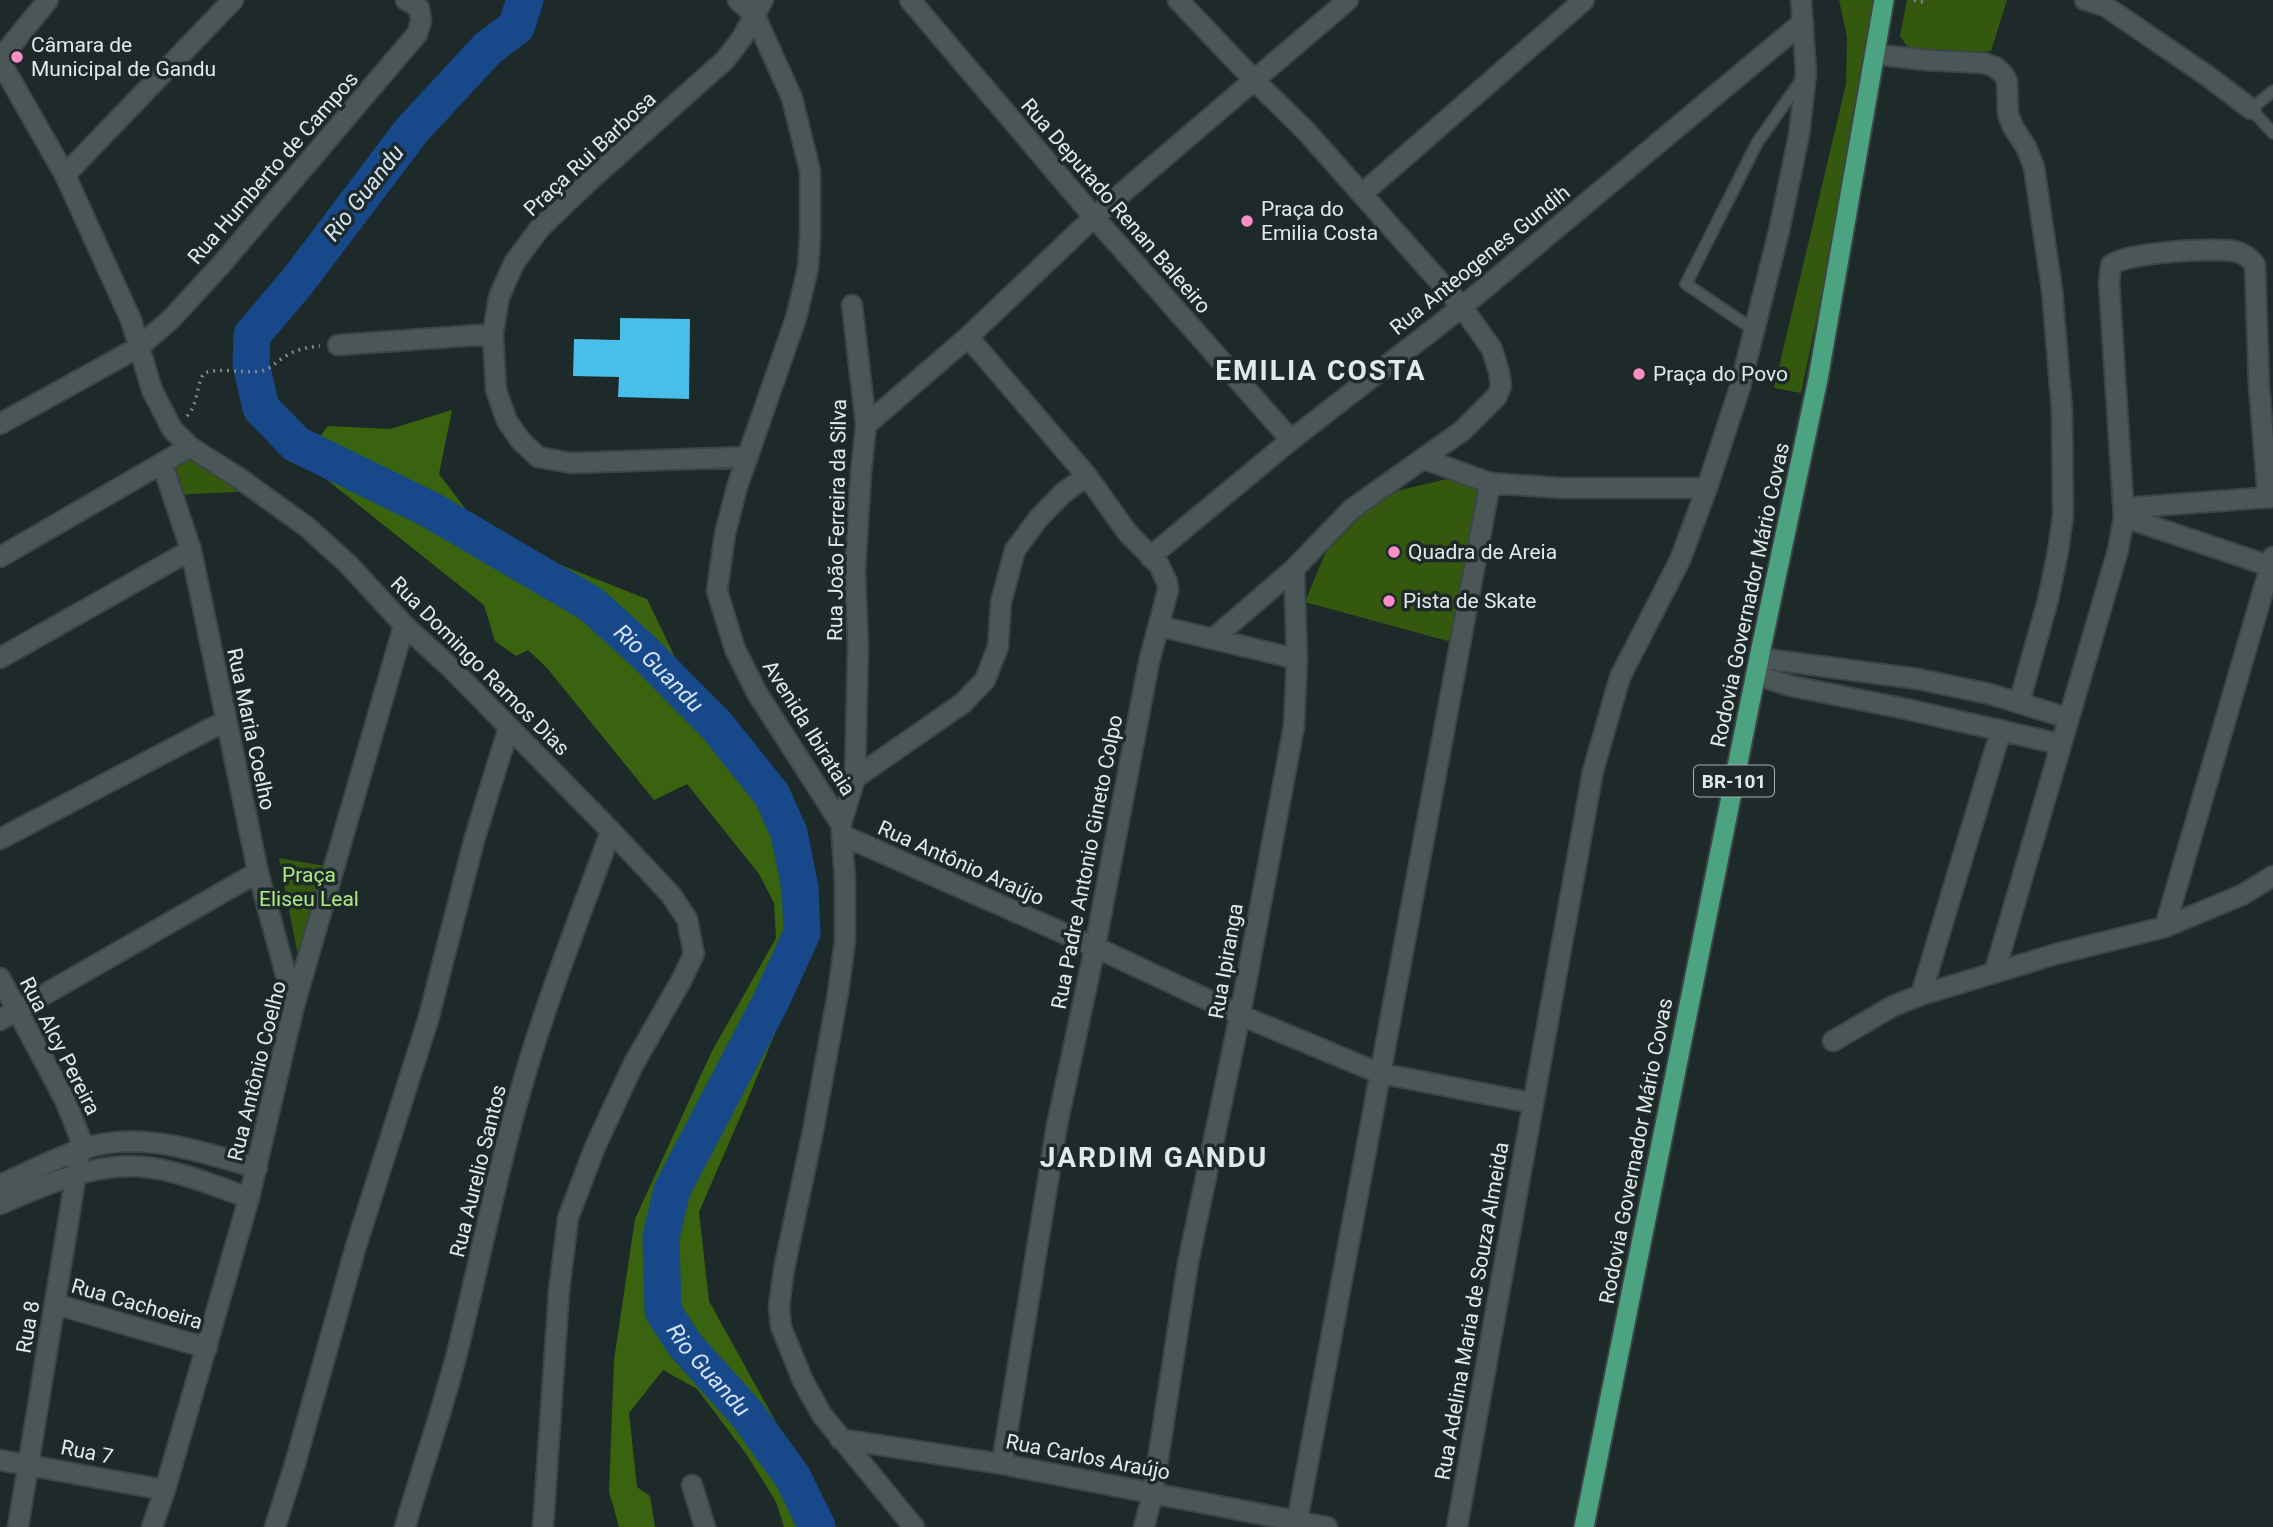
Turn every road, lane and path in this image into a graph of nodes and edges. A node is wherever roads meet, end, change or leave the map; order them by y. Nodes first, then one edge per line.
1 (48, 0) edge
2 (233, 0) edge
3 (738, 0) edge
4 (910, 0) edge
5 (1348, 0) edge
6 (1584, 0) edge
7 (1801, 0) edge
8 (1884, 0) edge
9 (1914, 0) edge
10 (1923, 0) edge
11 (2085, 0) edge
12 (1181, 1) edge
13 (413, 4) edge
14 (759, 8) edge
15 (1803, 22) junction
16 (1874, 54) junction
17 (0, 60) edge
18 (1806, 73) junction
19 (1254, 80) junction
20 (2273, 91) edge
21 (2250, 109) junction
22 (2273, 133) edge
23 (65, 174) junction
24 (1363, 193) junction
25 (1094, 217) junction
26 (852, 305) dead end
27 (1462, 307) junction
28 (1754, 330) junction
29 (493, 334) junction
30 (968, 337) junction
31 (338, 345) joint
32 (139, 347) junction
33 (0, 424) edge
34 (866, 425) junction
35 (172, 429) junction
36 (1291, 440) junction
37 (190, 447) junction
38 (748, 457) junction
39 (1424, 459) junction
40 (162, 463) junction
41 (1087, 476) junction
42 (1490, 483) junction
43 (1707, 488) junction
44 (2271, 497) edge
45 (2124, 512) junction
46 (191, 550) junction
47 (0, 557) edge
48 (1150, 557) junction
49 (2272, 561) edge
50 (1294, 569) junction
51 (404, 625) junction
52 (1159, 626) junction
53 (1213, 639) junction
54 (0, 658) edge
55 (1297, 659) junction
56 (1758, 667) junction
57 (1990, 694) junction
58 (2019, 703) junction
59 (2068, 718) junction
60 (225, 721) junction
61 (1980, 726) junction
62 (509, 727) junction
63 (2001, 730) junction
64 (2060, 744) junction
65 (855, 778) junction
66 (841, 829) junction
67 (611, 831) junction
68 (0, 839) edge
69 (258, 872) junction
70 (2273, 876) edge
71 (2165, 927) junction
72 (1095, 947) junction
73 (1995, 971) junction
74 (0, 978) edge
75 (1921, 995) junction
76 (294, 1006) junction
77 (19, 1010) junction
78 (1240, 1015) junction
79 (0, 1020) edge
80 (1833, 1041) dead end
81 (1379, 1073) junction
82 (1532, 1103) junction
83 (80, 1150) junction
84 (257, 1168) junction
85 (75, 1176) junction
86 (0, 1185) edge
87 (249, 1198) junction
88 (0, 1204) edge
89 (55, 1304) junction
90 (206, 1348) junction
91 (840, 1438) junction
92 (0, 1460) edge
93 (27, 1464) junction
94 (1002, 1464) junction
95 (692, 1485) dead end
96 (165, 1490) junction
97 (1153, 1492) junction
98 (1296, 1524) edge
99 (18, 1527) edge
100 (152, 1527) edge
101 (275, 1527) edge
102 (405, 1527) edge
103 (543, 1527) edge
104 (705, 1527) edge
105 (914, 1527) edge
106 (1144, 1527) edge
107 (1327, 1527) edge
108 (1457, 1527) edge
109 (1584, 1527) edge

1 - 17 street
2 - 23 street
3 - 14 street
4 - 25 street, Rua Deputado Renan Baleeiro
5 - 19 street
6 - 24 street
7 - 15 street, Rua Adelina Maria de Souza Almeida
8 - 16 highway, Rodovia Governador Mário Covas / BR-101
9 - 10 path
11 - 21 street
12 - 19 street
13 - 32 street, Rua Humberto de Campos
14 - 29 street, Praça Rui Barbosa
14 - 38 street, Avenida Ibirataia
15 - 18 street, Rua Adelina Maria de Souza Almeida
15 - 27 street, Rua Anteogenes Gundih
16 - 56 highway, Rodovia Governador Mário Covas / BR-101
16 - 58 street
17 - 23 street, Rua Domingo Ramos Dias
18 - 28 street, Rua Adelina Maria de Souza Almeida
18 - 28 lane
19 - 24 street
19 - 25 street
20 - 21 lane
21 - 22 lane
23 - 32 street, Rua Domingo Ramos Dias
24 - 27 street
25 - 30 street
25 - 36 street, Rua Deputado Renan Baleeiro
26 - 34 street, Rua João Ferreira da Silva
27 - 36 street, Rua Anteogenes Gundih
27 - 39 street
28 - 43 street, Rua Adelina Maria de Souza Almeida
29 - 31 street
29 - 38 street, Praça Rui Barbosa
30 - 34 street
30 - 41 street, Rua Padre Antonio Gineto Colpo
31 - 35 path
32 - 33 street, Rua Humberto de Campos
32 - 35 street, Rua Domingo Ramos Dias
34 - 65 street, Rua João Ferreira da Silva
35 - 37 street, Rua Domingo Ramos Dias
36 - 48 street, Rua Anteogenes Gundih
37 - 40 street
37 - 51 street, Rua Domingo Ramos Dias
38 - 66 street, Avenida Ibirataia
39 - 42 street
39 - 50 street
40 - 46 street, Rua Maria Coelho
40 - 47 street
41 - 48 street, Rua Padre Antonio Gineto Colpo
41 - 65 street
42 - 43 street
42 - 81 street
43 - 82 street, Rua Adelina Maria de Souza Almeida
44 - 45 street
44 - 45 street
45 - 49 street
45 - 59 street
46 - 54 street
46 - 60 street, Rua Maria Coelho
48 - 52 street, Rua Padre Antonio Gineto Colpo
49 - 71 street
50 - 53 street
50 - 55 street, Rua Ipiranga
51 - 62 street, Rua Domingo Ramos Dias
51 - 76 street, Rua Antônio Coelho
52 - 53 street
52 - 72 street, Rua Padre Antonio Gineto Colpo
53 - 55 street
55 - 78 street, Rua Ipiranga
56 - 57 street
56 - 61 street
56 - 109 highway, Rodovia Governador Mário Covas / BR-101
57 - 58 street
57 - 61 street
58 - 59 street
59 - 64 street
60 - 68 street
60 - 69 street, Rua Maria Coelho
61 - 63 street
62 - 67 street, Rua Domingo Ramos Dias
62 - 101 street
63 - 64 street
63 - 75 street
64 - 73 street
65 - 66 street, Rua João Ferreira da Silva
66 - 72 street, Rua Antônio Araújo
66 - 91 street, Avenida Ibirataia
67 - 102 street, Rua Aurelio Santos
67 - 103 street, Rua Domingo Ramos Dias
69 - 76 street, Rua Maria Coelho
69 - 77 street
70 - 71 street
71 - 73 street
72 - 78 street, Rua Antônio Araújo
72 - 94 street, Rua Padre Antonio Gineto Colpo
73 - 75 street
74 - 77 street, Rua Alcy Pereira
75 - 80 street
76 - 84 street, Rua Antônio Coelho
77 - 79 street
77 - 83 street, Rua Alcy Pereira
78 - 81 street, Rua Antônio Araújo
78 - 97 street, Rua Ipiranga
81 - 82 street, Rua Antônio Araújo
81 - 98 street
82 - 108 street, Rua Adelina Maria de Souza Almeida
83 - 84 street
83 - 85 street, Rua Alcy Pereira
83 - 86 street
84 - 87 street, Rua Antônio Coelho
85 - 87 street
85 - 88 street
85 - 89 street, Rua 8
87 - 90 street, Rua Antônio Coelho
89 - 90 street, Rua Cachoeira
89 - 93 street, Rua 8
90 - 96 street, Rua Antônio Coelho
91 - 94 street, Rua Carlos Araújo
91 - 105 street, Avenida Ibirataia
92 - 93 street, Rua 7
93 - 96 street, Rua 7
93 - 99 street, Rua 8
94 - 97 street, Rua Carlos Araújo
95 - 104 street
96 - 100 street, Rua Antônio Coelho
97 - 98 street, Rua Carlos Araújo
97 - 106 street, Rua Ipiranga
98 - 107 street, Rua Carlos Araújo

